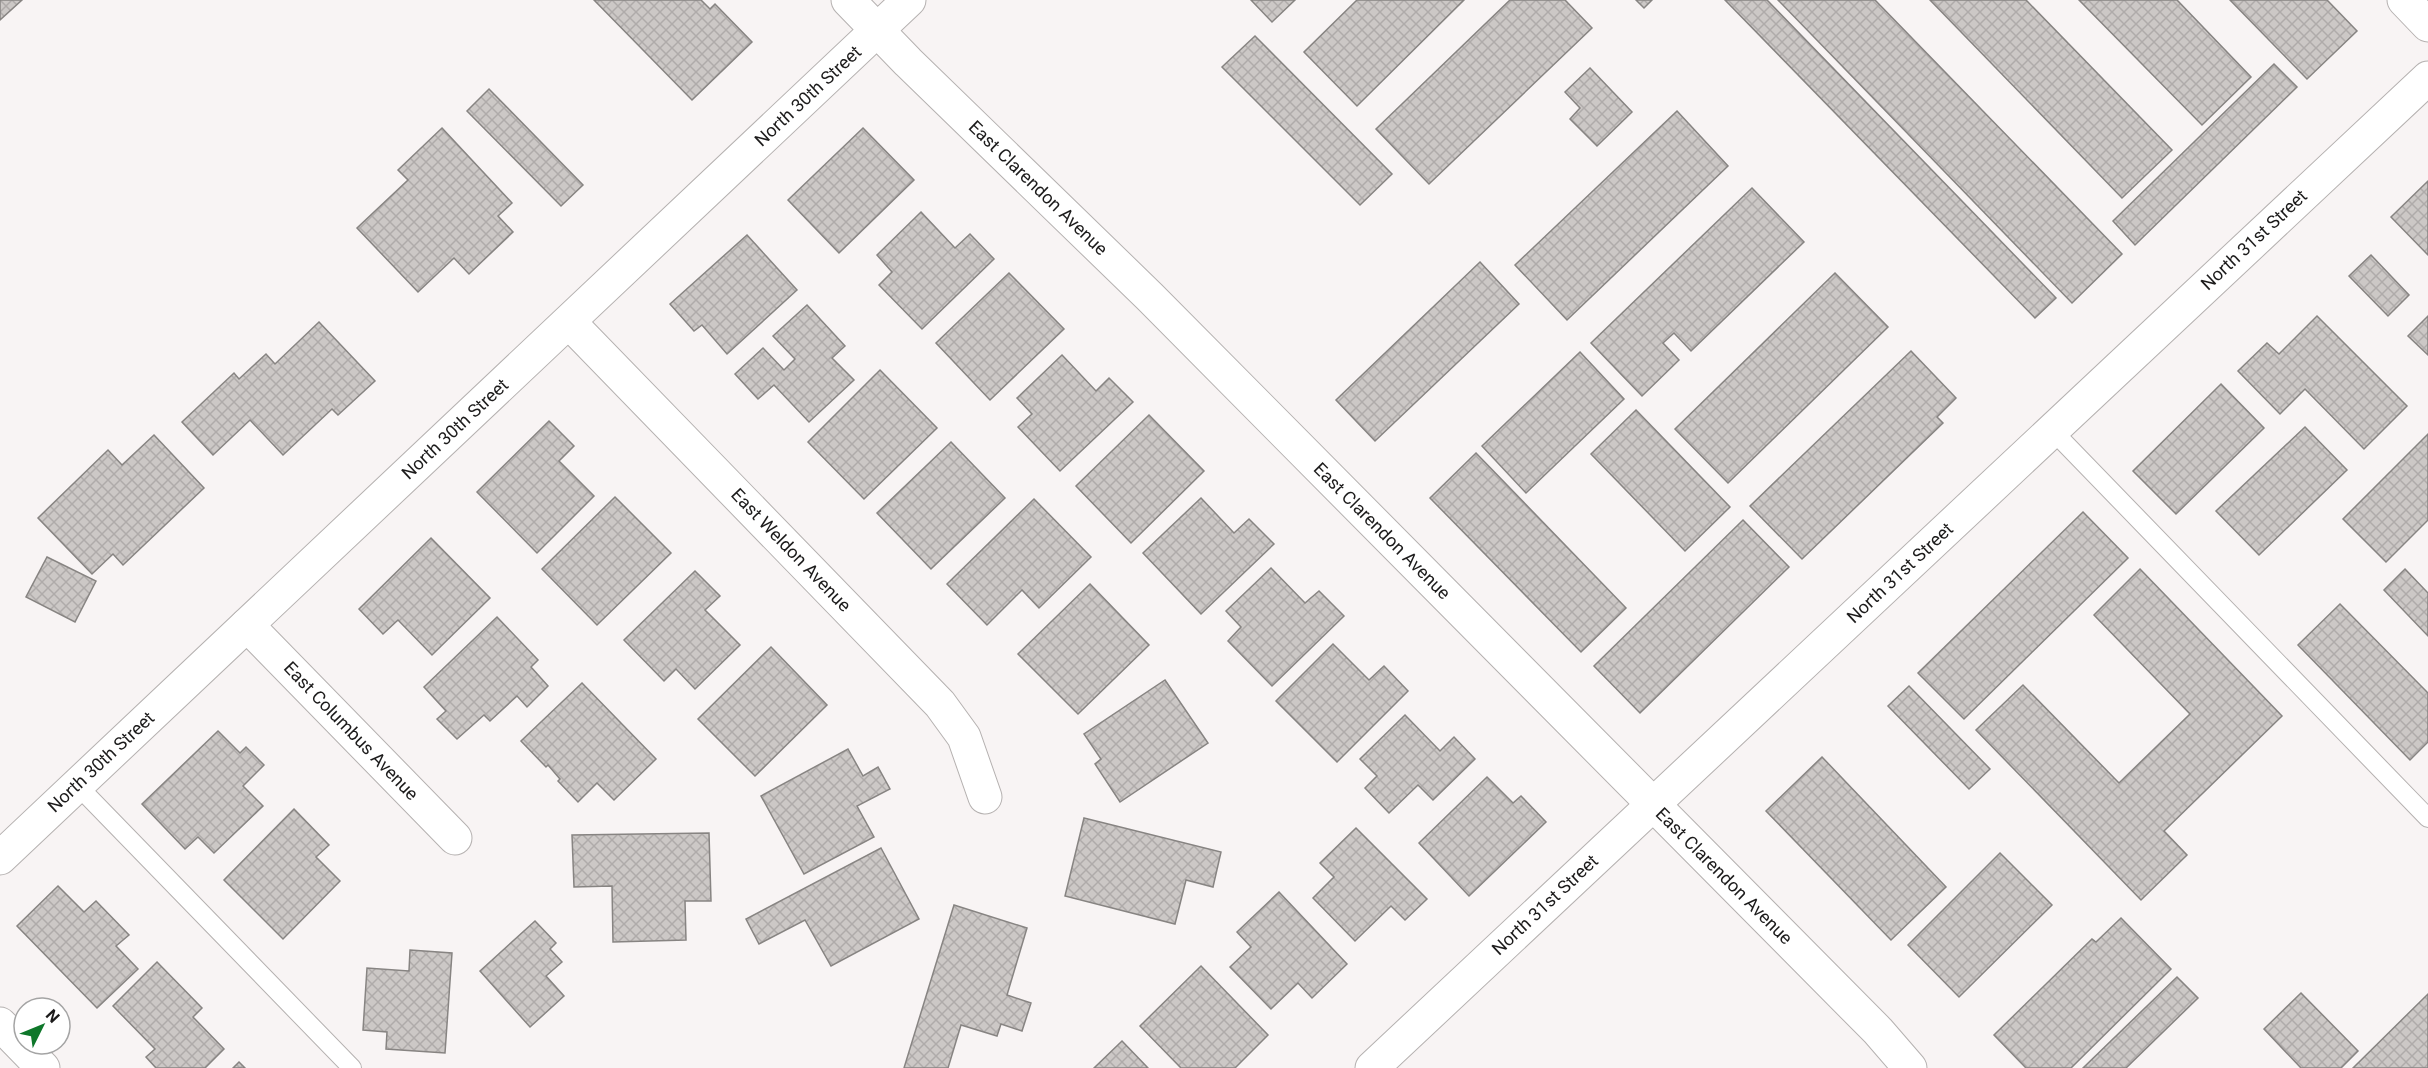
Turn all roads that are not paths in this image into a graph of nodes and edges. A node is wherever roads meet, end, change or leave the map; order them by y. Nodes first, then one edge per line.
1 (848, 0) edge
2 (909, 0) edge
3 (2404, 0) edge
4 (2428, 25) edge
5 (877, 30) junction
6 (2428, 78) edge
7 (569, 322) junction
8 (2052, 430) junction
9 (247, 625) junction
10 (77, 785) junction
11 (985, 796) dead end
12 (1652, 805) junction
13 (2428, 818) edge
14 (455, 838) dead end
15 (0, 858) edge
16 (0, 1024) edge
17 (43, 1068) edge
18 (352, 1068) edge
19 (1372, 1068) edge
20 (1910, 1068) edge

1 - 5 street, East Clarendon Avenue
2 - 5 street, North 30th Street
3 - 4 street
5 - 7 street, North 30th Street
5 - 12 street, East Clarendon Avenue
6 - 8 street, North 31st Street
7 - 9 street, North 30th Street
7 - 11 street, East Weldon Avenue
8 - 12 street, North 31st Street
8 - 13 lane
9 - 10 street, North 30th Street
9 - 14 street, East Columbus Avenue
10 - 15 street, North 30th Street
10 - 18 lane
12 - 19 street, North 31st Street
12 - 20 street, East Clarendon Avenue
16 - 17 street

